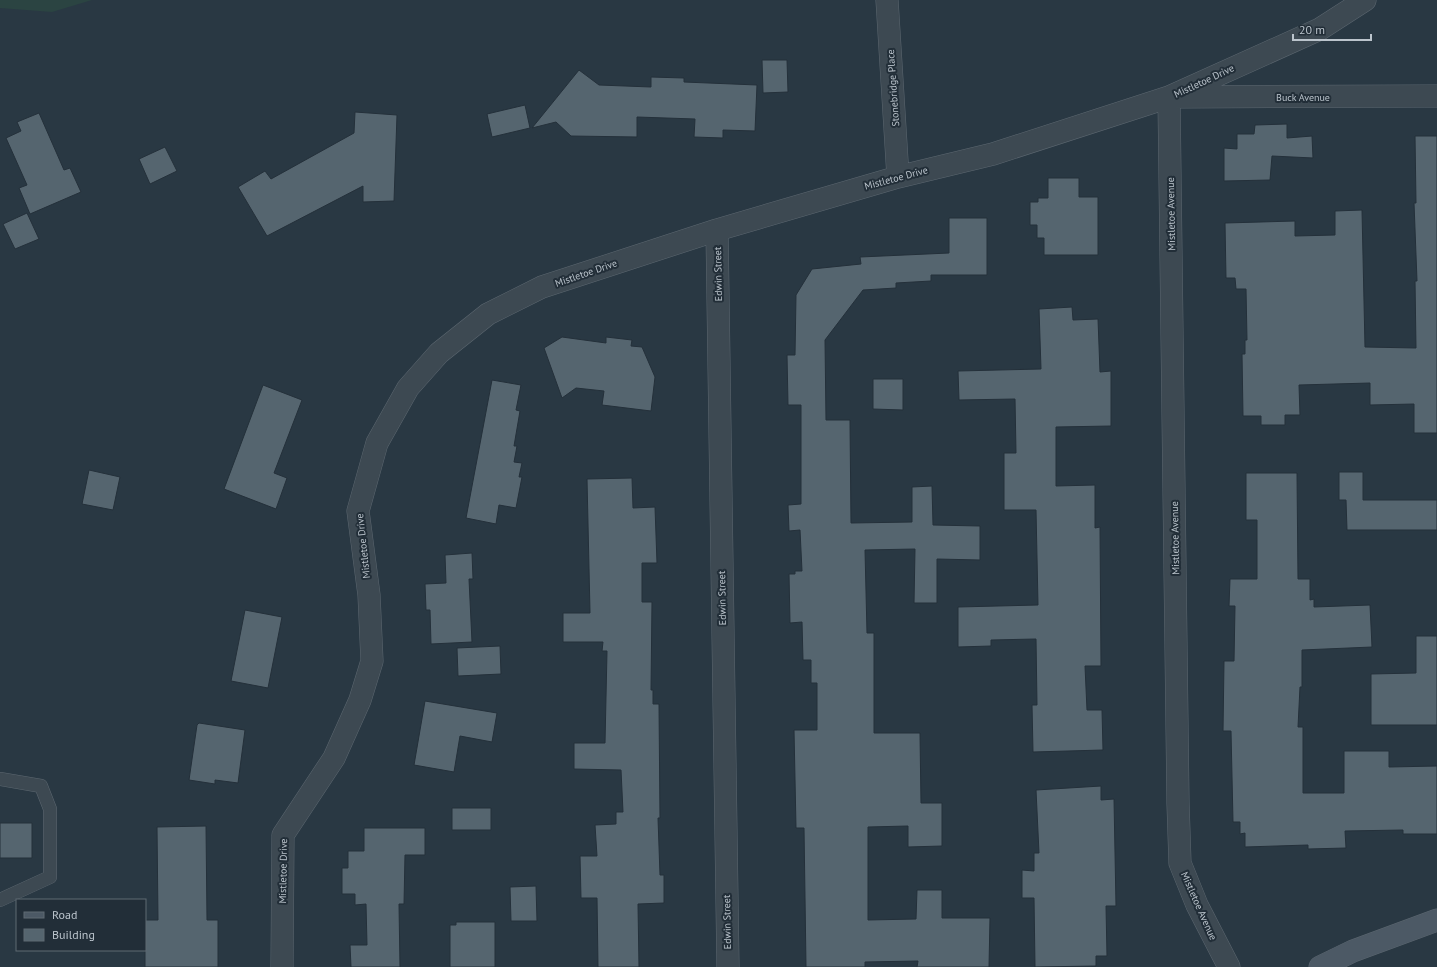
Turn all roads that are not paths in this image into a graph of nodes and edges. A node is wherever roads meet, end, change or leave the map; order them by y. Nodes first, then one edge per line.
1 (887, 0) edge
2 (1365, 0) edge
3 (1437, 96) edge
4 (1169, 97) junction
5 (898, 177) junction
6 (717, 230) junction
7 (0, 779) edge
8 (0, 900) edge
9 (1437, 920) edge
10 (282, 967) edge
11 (728, 967) edge
12 (1228, 967) edge
13 (1320, 967) edge

1 - 5 street, Stonebridge Place
2 - 4 street, Mistletoe Drive
3 - 4 street, Buck Avenue
4 - 5 street, Mistletoe Drive
4 - 12 street, Mistletoe Avenue
5 - 6 street, Mistletoe Drive
6 - 10 street, Mistletoe Drive
6 - 11 street, Edwin Street
7 - 8 lane
9 - 13 main road

